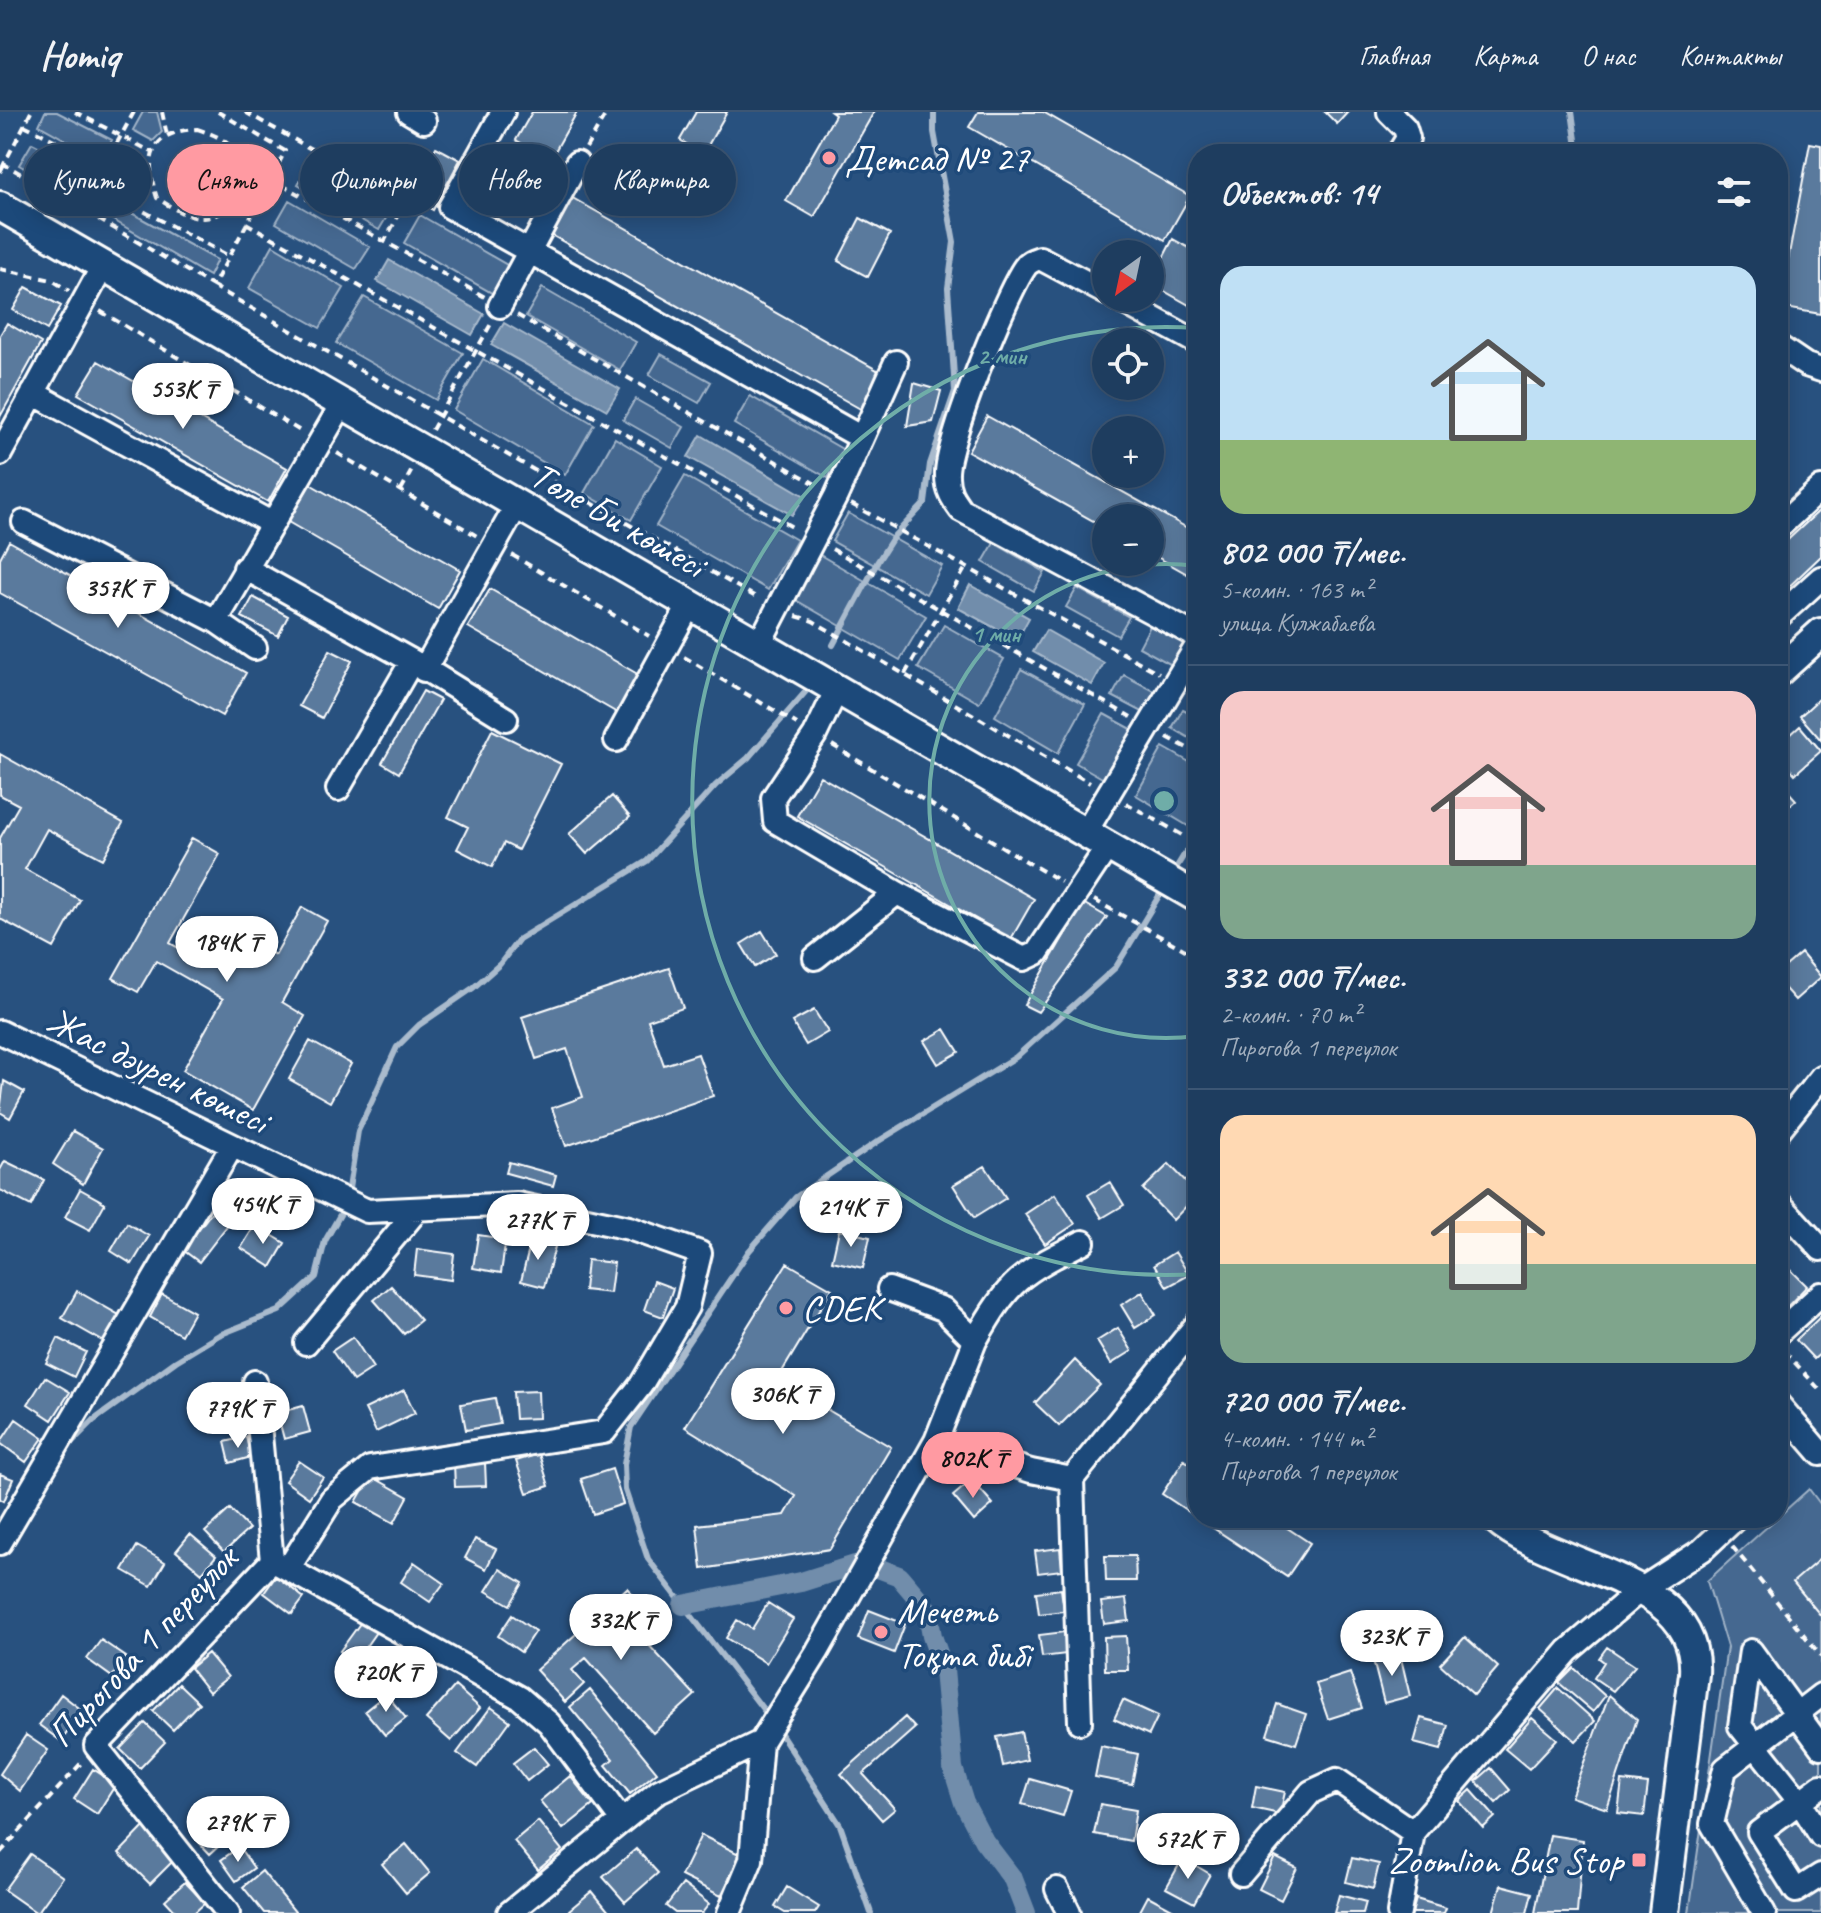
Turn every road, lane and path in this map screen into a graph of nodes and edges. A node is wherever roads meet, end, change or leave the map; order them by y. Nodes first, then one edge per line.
1 (31, 112) edge
2 (75, 112) edge
3 (134, 112) edge
4 (162, 112) edge
5 (218, 112) edge
6 (245, 112) edge
7 (503, 112) edge
8 (607, 112) edge
9 (1389, 112) edge
10 (24, 125) junction
11 (167, 135) junction
12 (120, 137) junction
13 (62, 144) edge
14 (116, 144) edge
15 (228, 144) edge
16 (273, 144) edge
17 (1404, 144) edge
18 (152, 152) junction
19 (577, 163) joint
20 (4, 164) junction
21 (151, 164) edge
22 (0, 172) edge
23 (151, 178) edge
24 (284, 186) edge
25 (167, 204) edge
26 (0, 206) edge
27 (151, 216) edge
28 (250, 216) edge
29 (246, 223) junction
30 (384, 242) junction
31 (527, 251) junction
32 (227, 256) junction
33 (103, 266) junction
34 (0, 269) edge
35 (213, 286) junction
36 (1092, 286) edge
37 (84, 301) junction
38 (500, 306) junction
39 (1142, 312) edge
40 (1188, 338) edge
41 (479, 350) junction
42 (1788, 353) edge
43 (896, 362) dead end
44 (1821, 370) edge
45 (33, 393) junction
46 (342, 404) junction
47 (438, 416) junction
48 (862, 438) junction
49 (318, 441) junction
50 (422, 450) junction
51 (0, 454) edge
52 (1821, 488) edge
53 (400, 491) junction
54 (836, 496) junction
55 (517, 505) junction
56 (1788, 519) edge
57 (24, 522) dead end
58 (271, 523) junction
59 (812, 538) junction
60 (494, 546) junction
61 (966, 567) junction
62 (245, 568) junction
63 (1821, 578) edge
64 (690, 604) junction
65 (1788, 608) edge
66 (777, 610) junction
67 (943, 611) junction
68 (216, 621) junction
69 (1188, 632) edge
70 (1821, 633) edge
71 (759, 644) junction
72 (667, 647) junction
73 (255, 648) dead end
74 (1188, 661) edge
75 (1788, 663) edge
76 (418, 665) junction
77 (905, 674) junction
78 (1176, 681) junction
79 (837, 689) junction
80 (506, 719) dead end
81 (1149, 727) junction
82 (815, 735) junction
83 (616, 740) dead end
84 (1188, 748) edge
85 (338, 789) dead end
86 (1109, 794) junction
87 (1188, 838) edge
88 (1096, 839) junction
89 (1078, 892) junction
90 (1188, 892) edge
91 (897, 893) junction
92 (1188, 952) edge
93 (815, 958) dead end
94 (3, 1040) edge
95 (1821, 1077) edge
96 (1788, 1118) edge
97 (232, 1146) junction
98 (315, 1180) dead end
99 (387, 1200) dead end
100 (416, 1211) junction
101 (1788, 1213) edge
102 (1083, 1242) dead end
103 (1821, 1249) edge
104 (889, 1289) dead end
105 (1821, 1294) edge
106 (1788, 1324) edge
107 (1188, 1335) edge
108 (975, 1341) junction
109 (306, 1343) dead end
110 (1788, 1355) edge
111 (255, 1382) dead end
112 (1821, 1391) edge
113 (1788, 1416) edge
114 (936, 1441) junction
115 (1821, 1454) edge
116 (1072, 1479) junction
117 (1511, 1528) edge
118 (1725, 1528) edge
119 (1729, 1528) edge
120 (0, 1543) edge
121 (280, 1565) junction
122 (1640, 1590) junction
123 (1821, 1656) edge
124 (1821, 1695) edge
125 (1798, 1713) junction
126 (1080, 1722) dead end
127 (764, 1737) junction
128 (1757, 1745) junction
129 (96, 1746) junction
130 (1821, 1747) edge
131 (1821, 1786) edge
132 (1800, 1802) junction
133 (1673, 1817) junction
134 (622, 1821) junction
135 (1712, 1824) junction
136 (1413, 1832) junction
137 (1821, 1836) edge
138 (0, 1853) edge
139 (1241, 1874) dead end
140 (1821, 1875) edge
141 (1057, 1889) dead end
142 (228, 1913) edge
143 (509, 1913) edge
144 (729, 1913) edge
145 (1069, 1913) edge
146 (1399, 1913) edge
147 (1664, 1913) edge
148 (1764, 1913) edge

1 - 10 path
2 - 12 path
3 - 12 path
4 - 11 path
5 - 16 path
6 - 30 path
7 - 31 street
8 - 19 path
9 - 17 street
10 - 13 path
10 - 20 path
11 - 15 path
11 - 18 path
12 - 14 path
12 - 18 path
18 - 21 path
19 - 31 street
20 - 22 path
20 - 35 path
23 - 25 path
24 - 30 path
26 - 33 main road, Төле Би көшесі
27 - 32 path
28 - 29 path
29 - 32 path
29 - 41 path
30 - 38 path
31 - 38 street
31 - 48 street
32 - 35 path
33 - 37 street
33 - 46 main road, Төле Би көшесі
34 - 37 path
35 - 47 path
36 - 69 street
37 - 45 street
37 - 49 path
38 - 41 path
38 - 54 path
39 - 40 street
41 - 47 path
41 - 59 path
42 - 44 street
43 - 48 street
45 - 51 street
45 - 58 street
46 - 49 street
46 - 50 main road, Төле Би көшесі
47 - 50 path
47 - 66 path
48 - 54 street
49 - 53 path
49 - 58 street
50 - 53 path
50 - 55 main road, Төле Би көшесі
52 - 56 street
53 - 60 path
54 - 59 street
54 - 61 path
55 - 60 street
55 - 64 main road, Төле Би көшесі
57 - 68 street
58 - 62 street
59 - 66 street
59 - 67 path
60 - 72 path
60 - 76 street
61 - 67 path
61 - 78 path
62 - 68 street
62 - 76 street
63 - 65 street
64 - 71 main road, Төле Би көшесі
64 - 72 street
66 - 71 street
66 - 77 path
67 - 77 path
67 - 81 path
68 - 73 street
70 - 75 main road
71 - 79 main road, Төле Би көшесі
72 - 82 path
72 - 83 street
74 - 78 street
76 - 80 street
76 - 85 street
77 - 86 path
78 - 81 street
79 - 82 street
79 - 88 main road, Төле Би көшесі
81 - 84 path
81 - 86 street
82 - 89 path
82 - 91 street
86 - 87 path
86 - 88 street
88 - 89 street
88 - 90 main road, Төле Би көшесі
89 - 91 street
89 - 92 path
91 - 93 street
94 - 97 street, Жас дәурен көшесі
95 - 96 street
97 - 100 street, Жас дәурен көшесі
97 - 120 street
98 - 99 street
100 - 109 street
100 - 121 street, Жас дәурен көшесі
101 - 103 street
102 - 108 street
104 - 108 street
105 - 106 street
107 - 116 street
108 - 114 street
110 - 112 path
111 - 121 street, Пирогова 1 переулок
113 - 115 street
114 - 116 street
114 - 127 street
116 - 126 street
117 - 122 main road
118 - 122 street
119 - 123 path
121 - 129 street, Пирогова 1 переулок
121 - 134 street, Пирогова 1 переулок
122 - 133 main road
122 - 136 street
124 - 125 street
125 - 128 street
125 - 128 street
125 - 130 street
127 - 134 street
127 - 144 street
128 - 132 street
128 - 135 street
129 - 138 path, Пирогова 1 переулок
129 - 142 street
131 - 132 street
132 - 137 street
132 - 140 street
133 - 135 street
133 - 147 main road
134 - 143 street
135 - 148 street
136 - 139 street
136 - 146 street
141 - 145 street

